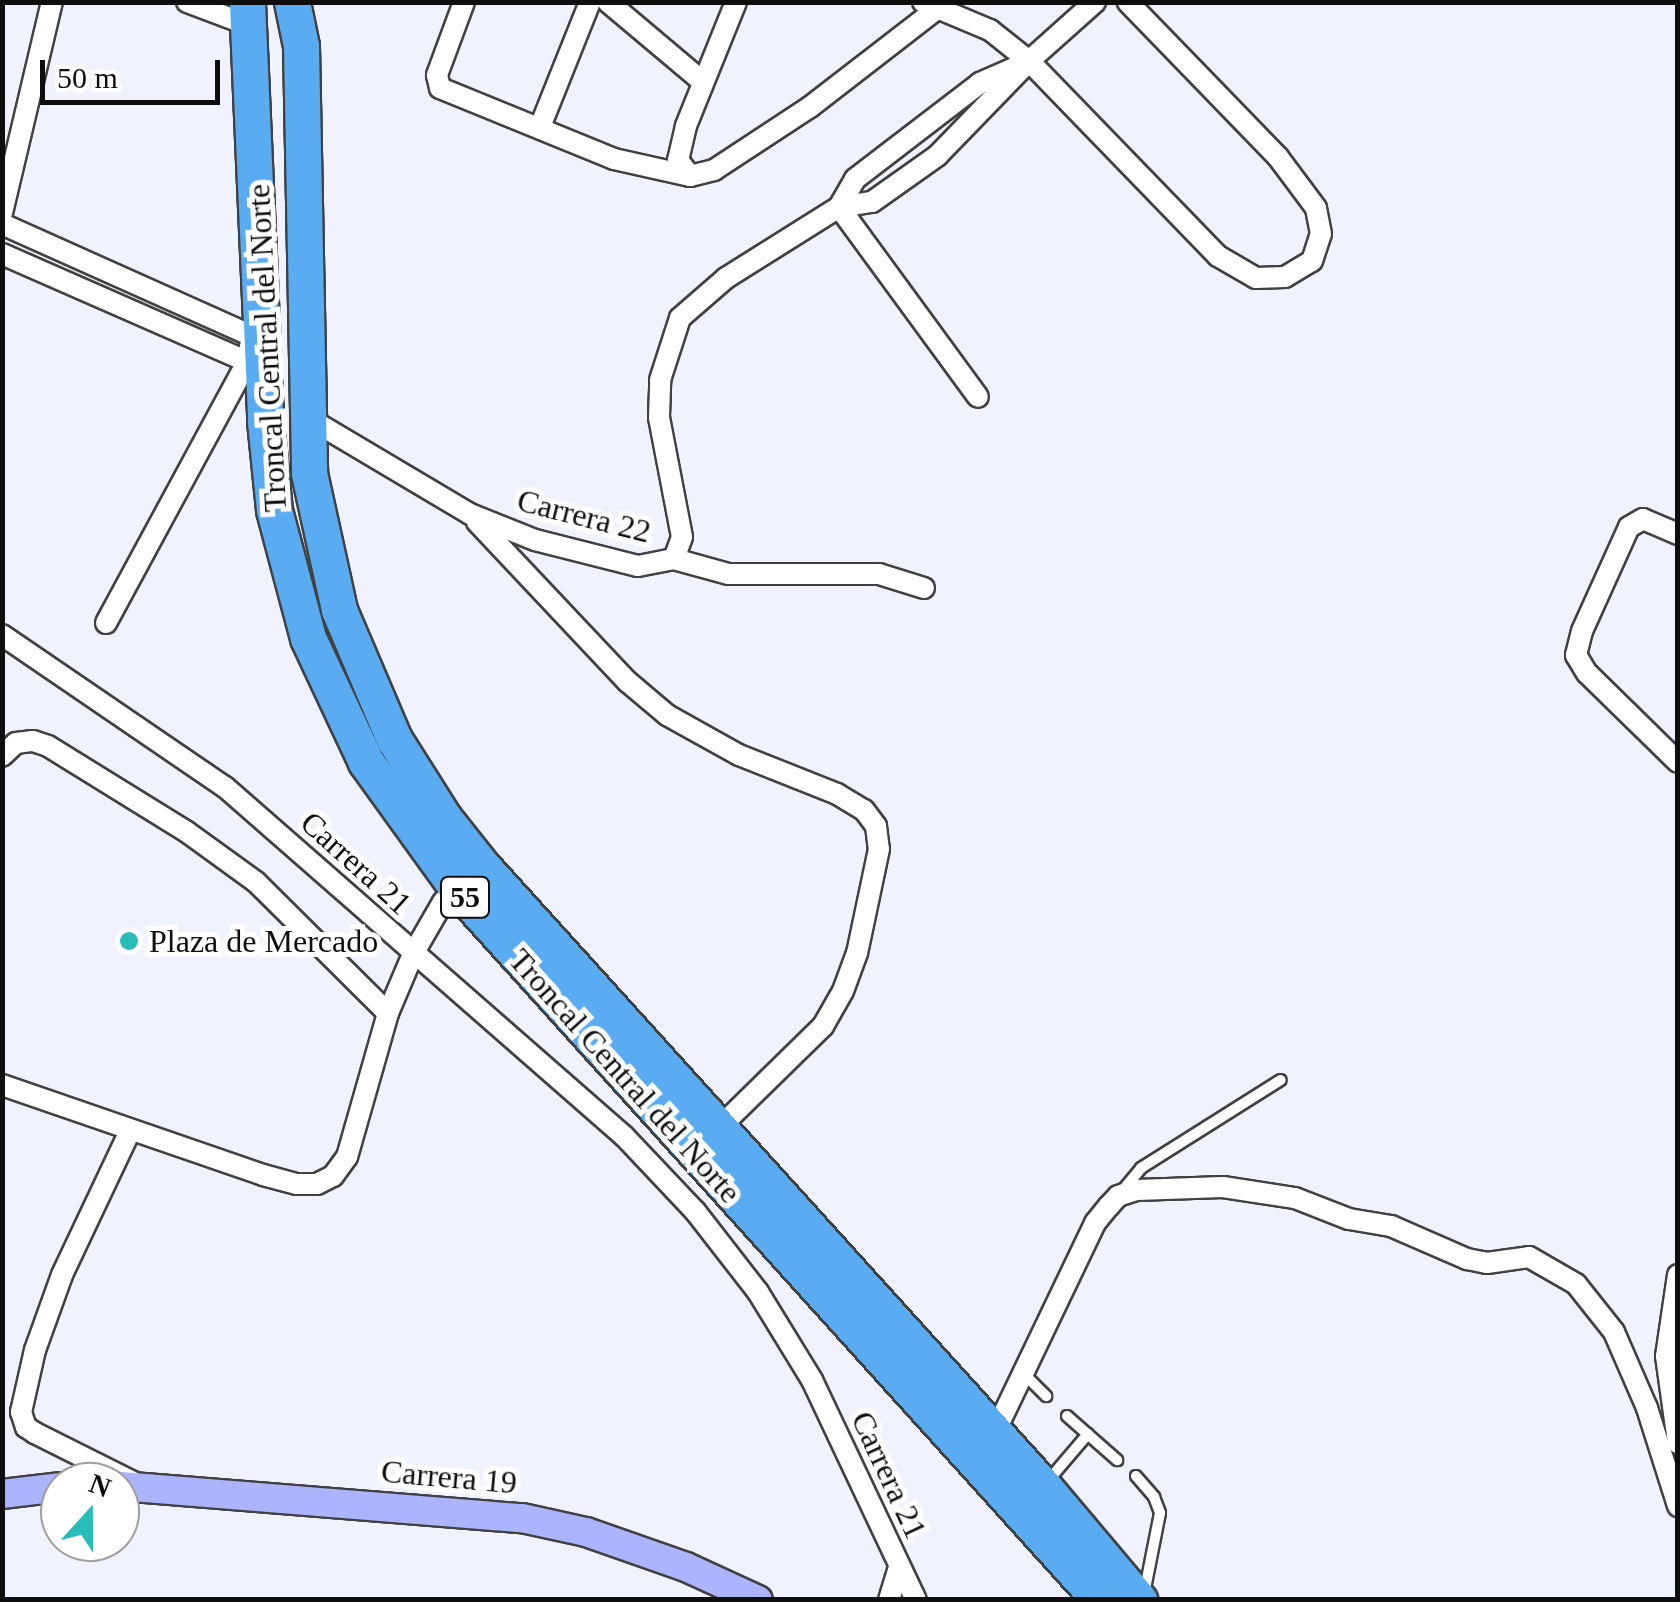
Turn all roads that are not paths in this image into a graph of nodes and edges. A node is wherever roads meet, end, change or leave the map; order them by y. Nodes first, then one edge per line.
1 (52, 2) edge
2 (187, 2) edge
3 (292, 2) edge
4 (464, 2) edge
5 (590, 2) edge
6 (736, 2) edge
7 (1095, 2) edge
8 (1128, 2) edge
9 (613, 3) edge
10 (931, 5) edge
11 (249, 14) edge
12 (1030, 61) junction
13 (703, 82) junction
14 (540, 128) junction
15 (690, 176) junction
16 (839, 207) junction
17 (2, 214) edge
18 (2, 224) edge
19 (2, 254) edge
20 (257, 352) junction
21 (978, 397) dead end
22 (305, 416) junction
23 (470, 514) junction
24 (1678, 534) edge
25 (674, 559) junction
26 (924, 588) dead end
27 (106, 623) dead end
28 (2, 635) edge
29 (2, 756) edge
30 (1678, 762) edge
31 (469, 876) junction
32 (413, 954) junction
33 (388, 1013) junction
34 (1281, 1080) dead end
35 (2, 1085) edge
36 (718, 1129) junction
37 (130, 1131) junction
38 (1118, 1196) junction
39 (1678, 1275) edge
40 (1024, 1373) junction
41 (1046, 1396) dead end
42 (1067, 1416) dead end
43 (994, 1434) junction
44 (1088, 1434) junction
45 (1678, 1443) edge
46 (1117, 1460) dead end
47 (87, 1462) edge
48 (1136, 1476) dead end
49 (140, 1487) edge
50 (1044, 1487) junction
51 (40, 1489) edge
52 (2, 1494) edge
53 (1678, 1506) edge
54 (900, 1567) junction
55 (1086, 1591) edge
56 (758, 1600) edge
57 (889, 1600) edge
58 (916, 1600) edge
59 (1141, 1600) edge

1 - 17 street
2 - 11 street
3 - 22 highway, Troncal Central del Norte / 55
4 - 14 street
5 - 14 street
6 - 13 street
7 - 12 street, Carrera 22
8 - 12 street
9 - 13 street
10 - 12 street
10 - 15 street
11 - 20 highway, Troncal Central del Norte / 55
12 - 16 street, Carrera 22
12 - 16 street, Carrera 22
13 - 15 street
14 - 15 street
16 - 21 street
16 - 25 street, Carrera 22
18 - 20 street
19 - 20 street
20 - 27 street
20 - 31 highway, Troncal Central del Norte / 55
22 - 23 street, Carrera 22
22 - 31 highway, Troncal Central del Norte / 55
23 - 25 street, Carrera 22
23 - 36 street
24 - 30 street
25 - 26 street
28 - 32 street, Carrera 21
29 - 33 street
31 - 32 street
31 - 36 highway, Troncal Central del Norte / 55
31 - 55 highway, Troncal Central del Norte / 55
32 - 33 street
32 - 54 street, Carrera 21
33 - 37 street
34 - 38 lane
35 - 37 street
36 - 43 highway, Troncal Central del Norte / 55
37 - 47 street
38 - 40 street
38 - 53 street
39 - 45 street
40 - 41 lane
40 - 43 street
42 - 44 lane
43 - 50 highway, Troncal Central del Norte / 55
44 - 46 lane
44 - 50 lane
48 - 59 lane
49 - 56 street, Carrera 19
50 - 59 highway, Troncal Central del Norte / 55
51 - 52 street
54 - 57 street, Carrera 21
54 - 58 street, Carrera 21

